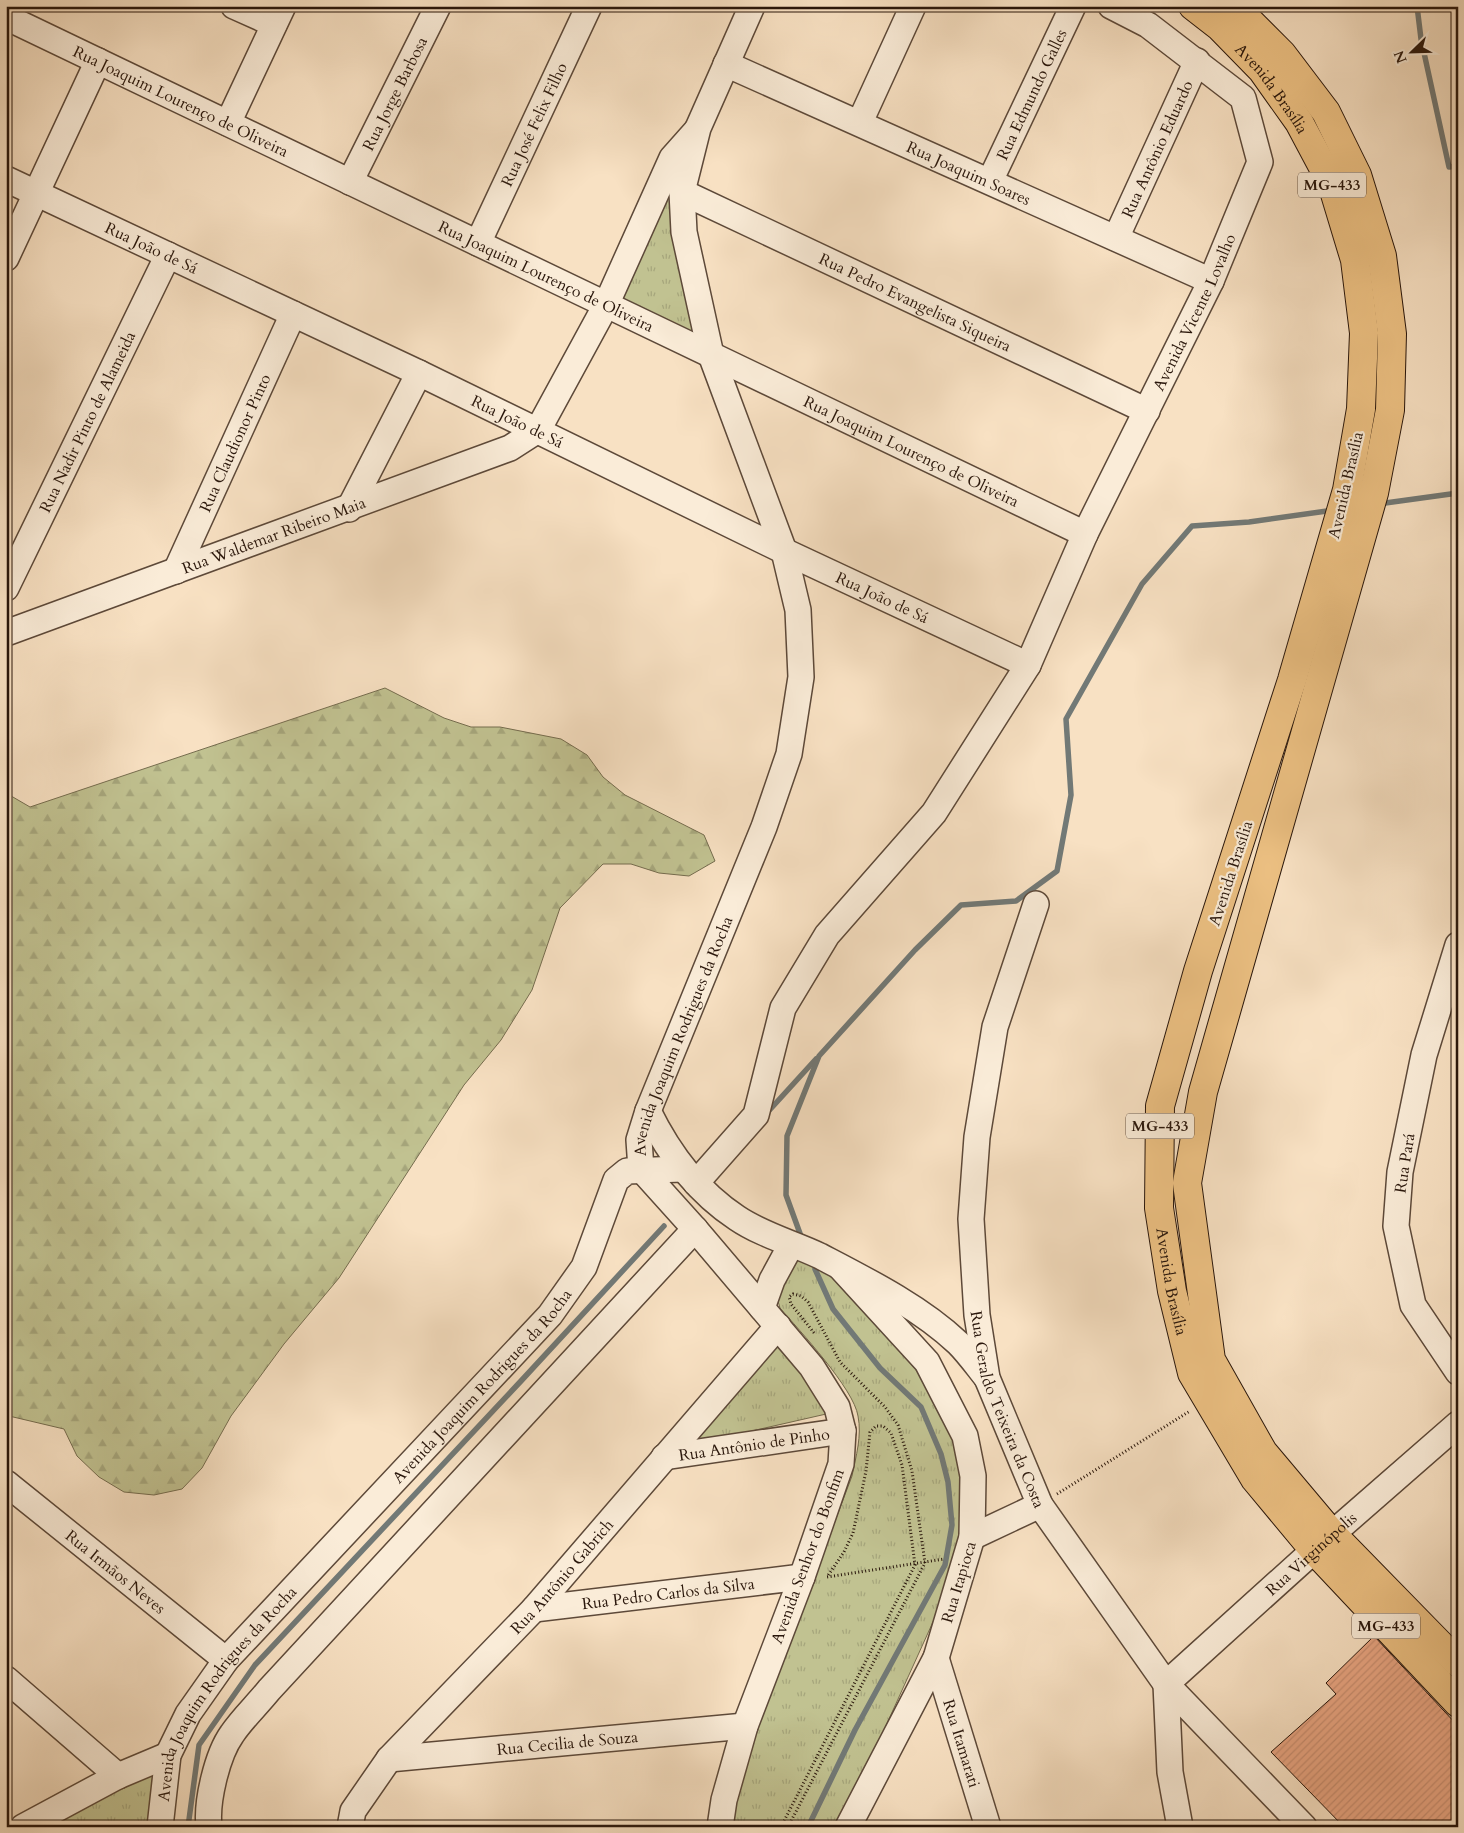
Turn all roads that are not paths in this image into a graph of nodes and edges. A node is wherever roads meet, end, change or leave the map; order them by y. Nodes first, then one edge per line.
1 (234, 6) edge
2 (438, 6) edge
3 (589, 6) edge
4 (752, 6) edge
5 (913, 6) edge
6 (1073, 6) edge
7 (1111, 6) edge
8 (1193, 6) edge
9 (1234, 6) edge
10 (278, 15) edge
11 (6, 17) edge
12 (98, 61) junction
13 (1197, 61) junction
14 (726, 64) junction
15 (860, 122) junction
16 (228, 124) junction
17 (698, 128) junction
18 (6, 179) edge
19 (990, 181) junction
20 (350, 182) junction
21 (682, 192) junction
22 (36, 194) junction
23 (1116, 238) junction
24 (478, 243) junction
25 (168, 255) junction
26 (6, 258) edge
27 (1212, 281) junction
28 (606, 305) junction
29 (292, 314) junction
30 (711, 355) junction
31 (419, 373) junction
32 (1146, 411) junction
33 (538, 430) junction
34 (349, 509) junction
35 (1085, 534) junction
36 (784, 551) junction
37 (176, 571) junction
38 (6, 588) edge
39 (6, 633) edge
40 (1028, 666) junction
41 (1305, 683) junction
42 (1036, 904) dead end
43 (1458, 945) edge
44 (648, 1111) junction
45 (642, 1169) junction
46 (689, 1176) junction
47 (695, 1228) junction
48 (791, 1245) junction
49 (841, 1268) junction
50 (770, 1317) junction
51 (1458, 1372) edge
52 (987, 1378) junction
53 (1458, 1424) edge
54 (843, 1431) junction
55 (664, 1457) junction
56 (6, 1483) edge
57 (1040, 1505) junction
58 (972, 1537) junction
59 (1323, 1542) junction
60 (802, 1577) junction
61 (534, 1609) junction
62 (936, 1658) junction
63 (226, 1660) junction
64 (1458, 1663) edge
65 (6, 1679) edge
66 (1166, 1684) junction
67 (1458, 1703) edge
68 (745, 1726) junction
69 (168, 1755) junction
70 (389, 1759) junction
71 (118, 1776) junction
72 (23, 1827) edge
73 (160, 1827) edge
74 (209, 1827) edge
75 (350, 1827) edge
76 (720, 1827) edge
77 (848, 1827) edge
78 (988, 1827) edge
79 (1180, 1827) edge
80 (1304, 1827) edge

1 - 10 street
2 - 20 street, Rua Jorge Barbosa
3 - 24 street, Rua José Felix Filho
4 - 14 street, Avenida Joaquim Rodrigues da Rocha
5 - 15 street
6 - 19 street, Rua Edmundo Galles
7 - 13 street, Avenida Vicente Lovalho
8 - 41 main road, Avenida Brasília / MG-433
9 - 41 main road, Avenida Brasília / MG-433
10 - 16 street
11 - 12 street, Rua Joaquim Lourenço de Oliveira
12 - 16 street, Rua Joaquim Lourenço de Oliveira
12 - 22 street
13 - 23 street, Rua Antônio Eduardo
13 - 27 street, Avenida Vicente Lovalho
14 - 15 street, Rua Joaquim Soares
14 - 17 street, Avenida Joaquim Rodrigues da Rocha
15 - 19 street, Rua Joaquim Soares
16 - 20 street, Rua Joaquim Lourenço de Oliveira
17 - 21 street, Avenida Joaquim Rodrigues da Rocha
17 - 28 street, Avenida Joaquim Rodrigues da Rocha
18 - 22 street, Rua João de Sá
19 - 23 street, Rua Joaquim Soares
20 - 24 street, Rua Joaquim Lourenço de Oliveira
21 - 30 street, Avenida Joaquim Rodrigues da Rocha
21 - 32 street, Rua Pedro Evangelista Siqueira
22 - 25 street, Rua João de Sá
22 - 26 street
23 - 27 street, Rua Joaquim Soares
24 - 28 street, Rua Joaquim Lourenço de Oliveira
25 - 29 street, Rua João de Sá
25 - 38 street, Rua Nadir Pinto de Alameida
27 - 32 street, Avenida Vicente Lovalho
28 - 30 street, Rua Joaquim Lourenço de Oliveira
28 - 33 street, Avenida Joaquim Rodrigues da Rocha
29 - 31 street, Rua João de Sá
29 - 37 street, Rua Claudionor Pinto
30 - 35 street, Rua Joaquim Lourenço de Oliveira
30 - 36 street, Avenida Joaquim Rodrigues da Rocha
31 - 33 street, Rua João de Sá
31 - 34 street
32 - 35 street, Avenida Vicente Lovalho
33 - 34 street, Rua Waldemar Ribeiro Maia
33 - 36 street, Rua João de Sá
34 - 37 street, Rua Waldemar Ribeiro Maia
35 - 40 street, Avenida Vicente Lovalho
36 - 40 street, Rua João de Sá
36 - 44 street, Avenida Joaquim Rodrigues da Rocha
37 - 39 street, Rua Waldemar Ribeiro Maia
40 - 46 street, Avenida Vicente Lovalho
41 - 59 main road, Avenida Brasília / MG-433
41 - 59 main road, Avenida Brasília / MG-433
42 - 52 street, Rua Geraldo Teixeira da Costa
43 - 51 street, Rua Pará
44 - 45 street, Avenida Joaquim Rodrigues da Rocha
44 - 46 street
45 - 46 street
45 - 47 street, Avenida Senhor do Bonfim
45 - 63 street, Avenida Joaquim Rodrigues da Rocha
46 - 48 street
47 - 50 street, Avenida Senhor do Bonfim
47 - 74 street, Avenida Joaquim Rodrigues da Rocha
48 - 49 street
48 - 50 street
49 - 52 street
49 - 58 street, Rua Itapioca
50 - 54 street, Avenida Senhor do Bonfim
50 - 55 street, Rua Antônio Gabrich
52 - 57 street, Rua Geraldo Teixeira da Costa
53 - 59 street, Rua Virginópolis
54 - 55 street, Rua Antônio de Pinho
54 - 60 street, Avenida Senhor do Bonfim
55 - 61 street, Rua Antônio Gabrich
56 - 63 street, Rua Irmãos Neves
57 - 58 street
57 - 66 street, Rua Geraldo Teixeira da Costa
58 - 62 street, Rua Itapioca
59 - 64 main road, Avenida Brasília / MG-433
59 - 66 street, Rua Virginópolis
59 - 67 main road, Avenida Brasília / MG-433
60 - 61 street, Rua Pedro Carlos da Silva
60 - 68 street, Avenida Senhor do Bonfim
61 - 70 street, Rua Antônio Gabrich
62 - 77 street, Rua Itapioca
62 - 78 street, Rua Itamarati
63 - 69 street, Avenida Joaquim Rodrigues da Rocha
65 - 71 street
66 - 79 street
66 - 80 street, Rua Geraldo Teixeira da Costa
68 - 70 street, Rua Cecilia de Souza
68 - 76 street, Avenida Senhor do Bonfim
69 - 71 street
69 - 73 street, Avenida Joaquim Rodrigues da Rocha
70 - 75 street, Rua Antônio Gabrich
71 - 72 street

